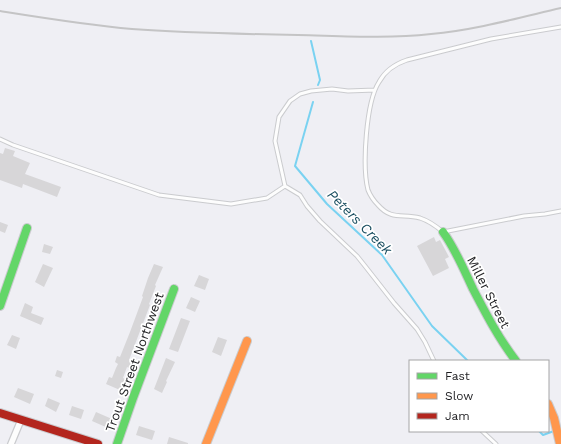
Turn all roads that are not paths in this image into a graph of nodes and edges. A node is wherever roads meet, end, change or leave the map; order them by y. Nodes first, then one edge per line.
1 (561, 27) edge
2 (375, 90) junction
3 (0, 139) edge
4 (285, 186) junction
5 (561, 211) edge
6 (27, 228) dead end
7 (443, 232) junction
8 (174, 289) dead end
9 (0, 306) edge
10 (247, 341) dead end
11 (433, 360) edge
12 (515, 360) edge
13 (549, 406) edge
14 (0, 413) edge
15 (22, 420) junction
16 (483, 432) edge
17 (559, 443) edge
18 (11, 444) edge
19 (98, 444) edge
20 (117, 444) edge
21 (206, 444) edge
22 (496, 444) edge

1 - 2 lane
2 - 4 lane
2 - 7 lane
3 - 4 lane
4 - 11 lane
5 - 7 lane
6 - 9 street
7 - 12 street, Miller Street
8 - 20 street, Trout Street Northwest
10 - 21 street
13 - 17 street
14 - 15 street
15 - 18 street
15 - 19 street
16 - 22 lane

